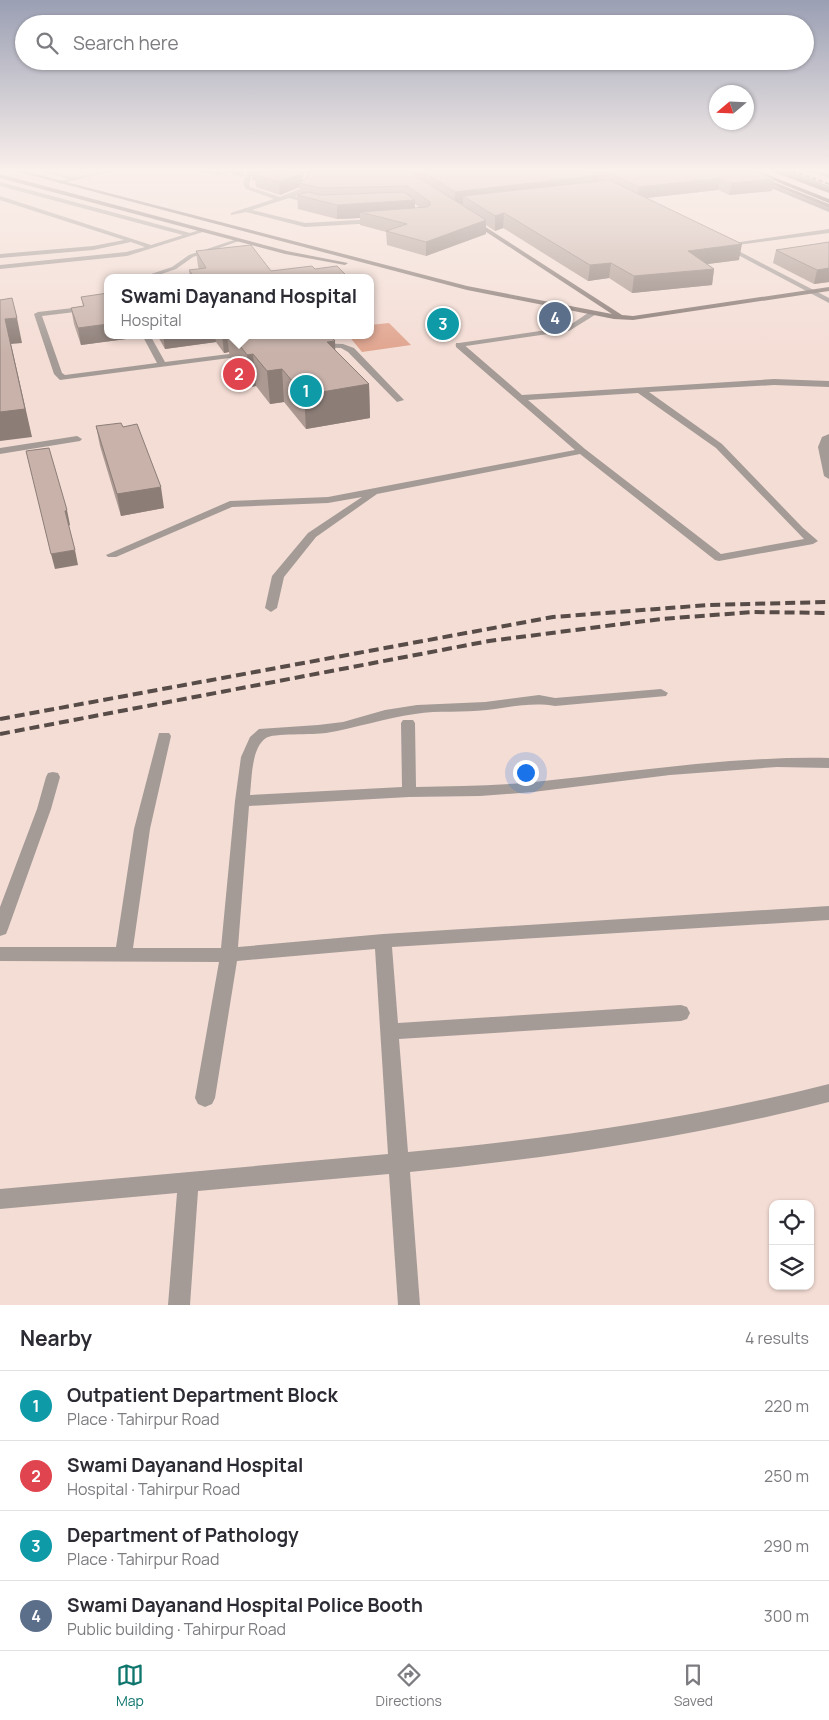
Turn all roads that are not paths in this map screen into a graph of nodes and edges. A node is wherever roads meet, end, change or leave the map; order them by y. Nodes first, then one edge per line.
1 (107, 232) edge
2 (179, 232) edge
3 (200, 232) edge
4 (207, 232) edge
5 (254, 232) edge
6 (489, 232) edge
7 (822, 232) edge
8 (190, 235) junction
9 (132, 240) junction
10 (239, 240) junction
11 (714, 241) edge
12 (722, 245) junction
13 (153, 247) junction
14 (336, 253) junction
15 (0, 256) edge
16 (320, 258) junction
17 (0, 267) edge
18 (155, 274) edge
19 (436, 279) junction
20 (829, 289) edge
21 (811, 292) junction
22 (829, 301) edge
23 (104, 306) edge
24 (594, 313) junction
25 (622, 318) junction
26 (148, 339) edge
27 (314, 345) edge
28 (258, 352) edge
29 (162, 366) junction
30 (829, 384) edge
31 (641, 390) junction
32 (520, 398) junction
33 (400, 400) dead end
34 (829, 437) edge
35 (77, 439) dead end
36 (0, 451) edge
37 (582, 451) junction
38 (829, 476) edge
39 (376, 491) junction
40 (112, 555) dead end
41 (271, 608) dead end
42 (661, 693) dead end
43 (408, 722) dead end
44 (164, 736) dead end
45 (829, 763) edge
46 (53, 777) dead end
47 (409, 792) junction
48 (242, 801) junction
49 (829, 913) edge
50 (0, 929) edge
51 (383, 941) junction
52 (0, 954) edge
53 (123, 955) junction
54 (229, 955) junction
55 (681, 1013) dead end
56 (390, 1032) junction
57 (829, 1093) edge
58 (205, 1098) dead end
59 (399, 1163) junction
60 (188, 1182) junction
61 (0, 1199) edge
62 (179, 1305) edge
63 (409, 1305) edge

1 - 9 street
2 - 8 street
3 - 8 street
4 - 10 main road
5 - 14 main road
6 - 25 main road
7 - 12 street
8 - 13 street
9 - 13 street
9 - 15 street
10 - 16 main road
10 - 18 street
11 - 12 street
12 - 21 street
13 - 17 street
14 - 16 main road
14 - 19 main road
16 - 19 main road
19 - 24 main road
20 - 21 main road
21 - 22 street
21 - 25 main road
23 - 29 street
24 - 25 main road
24 - 32 street
26 - 29 street
27 - 33 street
28 - 29 street
30 - 31 street
31 - 32 street
31 - 37 street
32 - 37 street
34 - 38 street
35 - 36 street
37 - 39 street
39 - 40 street
39 - 41 street
42 - 48 street
43 - 47 street
44 - 53 street
45 - 47 street
46 - 50 street
47 - 48 street
48 - 54 street
49 - 51 street
51 - 54 street
51 - 56 street
52 - 53 street
53 - 54 street
54 - 58 street
55 - 56 street
56 - 59 street
57 - 59 street
59 - 60 street
59 - 63 street
60 - 61 street
60 - 62 street

